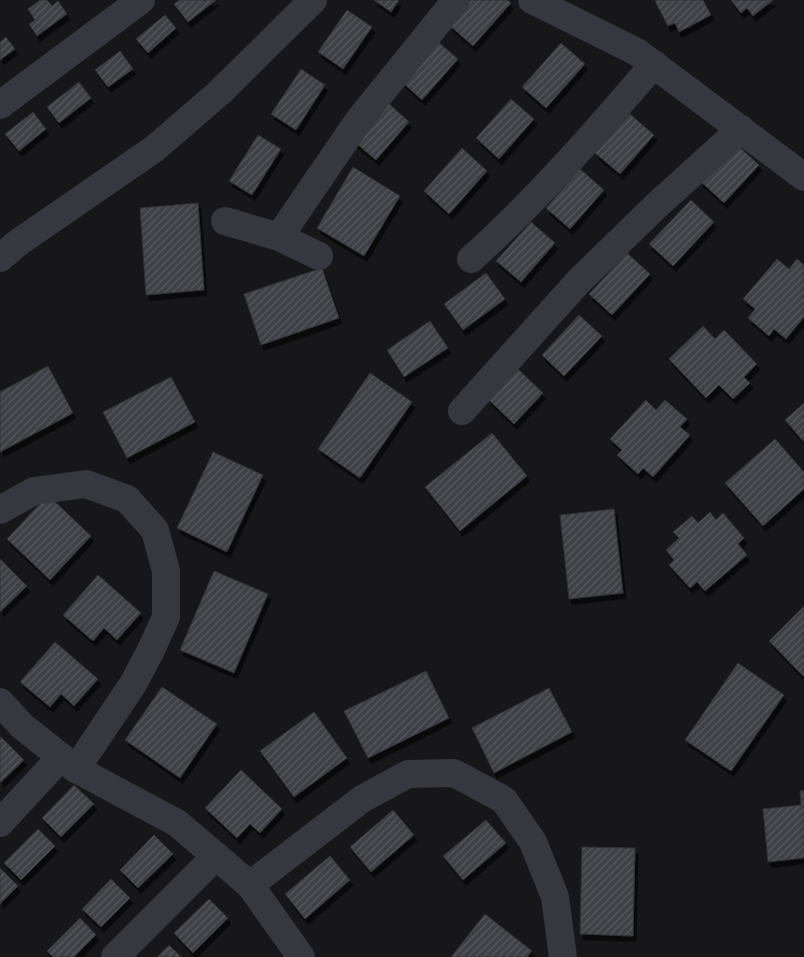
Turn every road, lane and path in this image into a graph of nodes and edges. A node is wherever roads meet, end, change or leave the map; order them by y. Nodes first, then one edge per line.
1 (141, 0) edge
2 (313, 0) edge
3 (456, 0) edge
4 (532, 0) edge
5 (654, 64) junction
6 (0, 105) edge
7 (741, 129) junction
8 (804, 177) edge
9 (225, 221) dead end
10 (280, 237) junction
11 (319, 256) dead end
12 (0, 258) edge
13 (472, 259) dead end
14 (462, 411) dead end
15 (0, 510) edge
16 (0, 702) edge
17 (69, 763) junction
18 (0, 823) edge
19 (216, 856) junction
20 (250, 885) junction
21 (115, 957) edge
22 (301, 957) edge
23 (563, 957) edge

1 - 6 street
2 - 12 street
3 - 10 street
4 - 5 street
5 - 7 street
5 - 13 street
7 - 8 street
7 - 14 street
9 - 10 street
10 - 11 street
15 - 17 street
16 - 17 street
17 - 18 street
17 - 19 street
19 - 20 street
19 - 21 street
20 - 22 street
20 - 23 street

